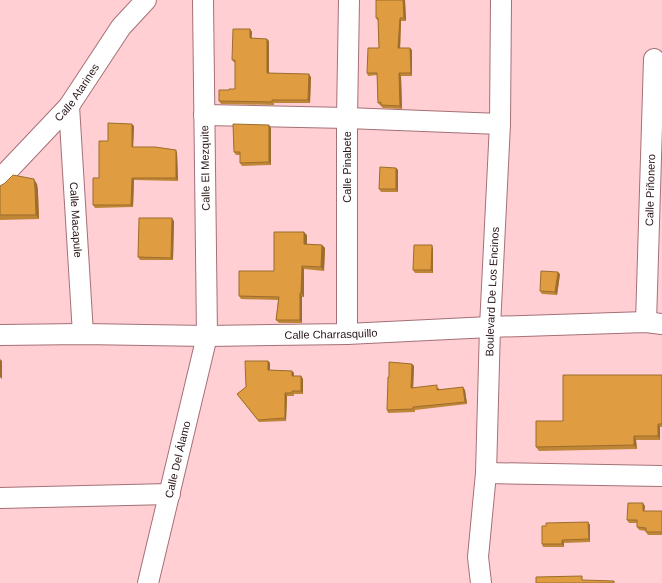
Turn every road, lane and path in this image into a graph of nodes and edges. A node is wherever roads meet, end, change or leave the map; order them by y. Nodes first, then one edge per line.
1 (146, 0) edge
2 (203, 0) edge
3 (349, 0) edge
4 (501, 0) edge
5 (654, 59) dead end
6 (69, 106) junction
7 (204, 115) junction
8 (347, 118) junction
9 (500, 124) junction
10 (0, 178) edge
11 (654, 323) edge
12 (490, 327) junction
13 (83, 334) junction
14 (347, 334) junction
15 (0, 335) edge
16 (207, 336) junction
17 (486, 473) junction
18 (662, 476) edge
19 (170, 494) junction
20 (0, 498) edge
21 (148, 583) edge
22 (481, 583) edge

1 - 6 street, Calle Atarines
2 - 7 street, Calle El Mezquite
3 - 8 street, Calle Pinabete
4 - 9 street, Boulevard De Los Encinos
5 - 11 street, Calle Piñonero
6 - 10 street, Calle Atarines
6 - 13 street, Calle Macapule
7 - 8 street
7 - 16 street, Calle El Mezquite
8 - 9 street
8 - 14 street, Calle Pinabete
9 - 12 street, Boulevard De Los Encinos
11 - 12 street, Calle Charrasquillo
12 - 14 street, Calle Charrasquillo
12 - 17 street, Boulevard De Los Encinos
13 - 15 street, Calle Charrasquillo
13 - 16 street, Calle Charrasquillo
14 - 16 street, Calle Charrasquillo
16 - 19 street, Calle Del Álamo
17 - 18 street
17 - 22 street, Boulevard De Los Encinos
19 - 20 street
19 - 21 street, Calle Del Álamo

